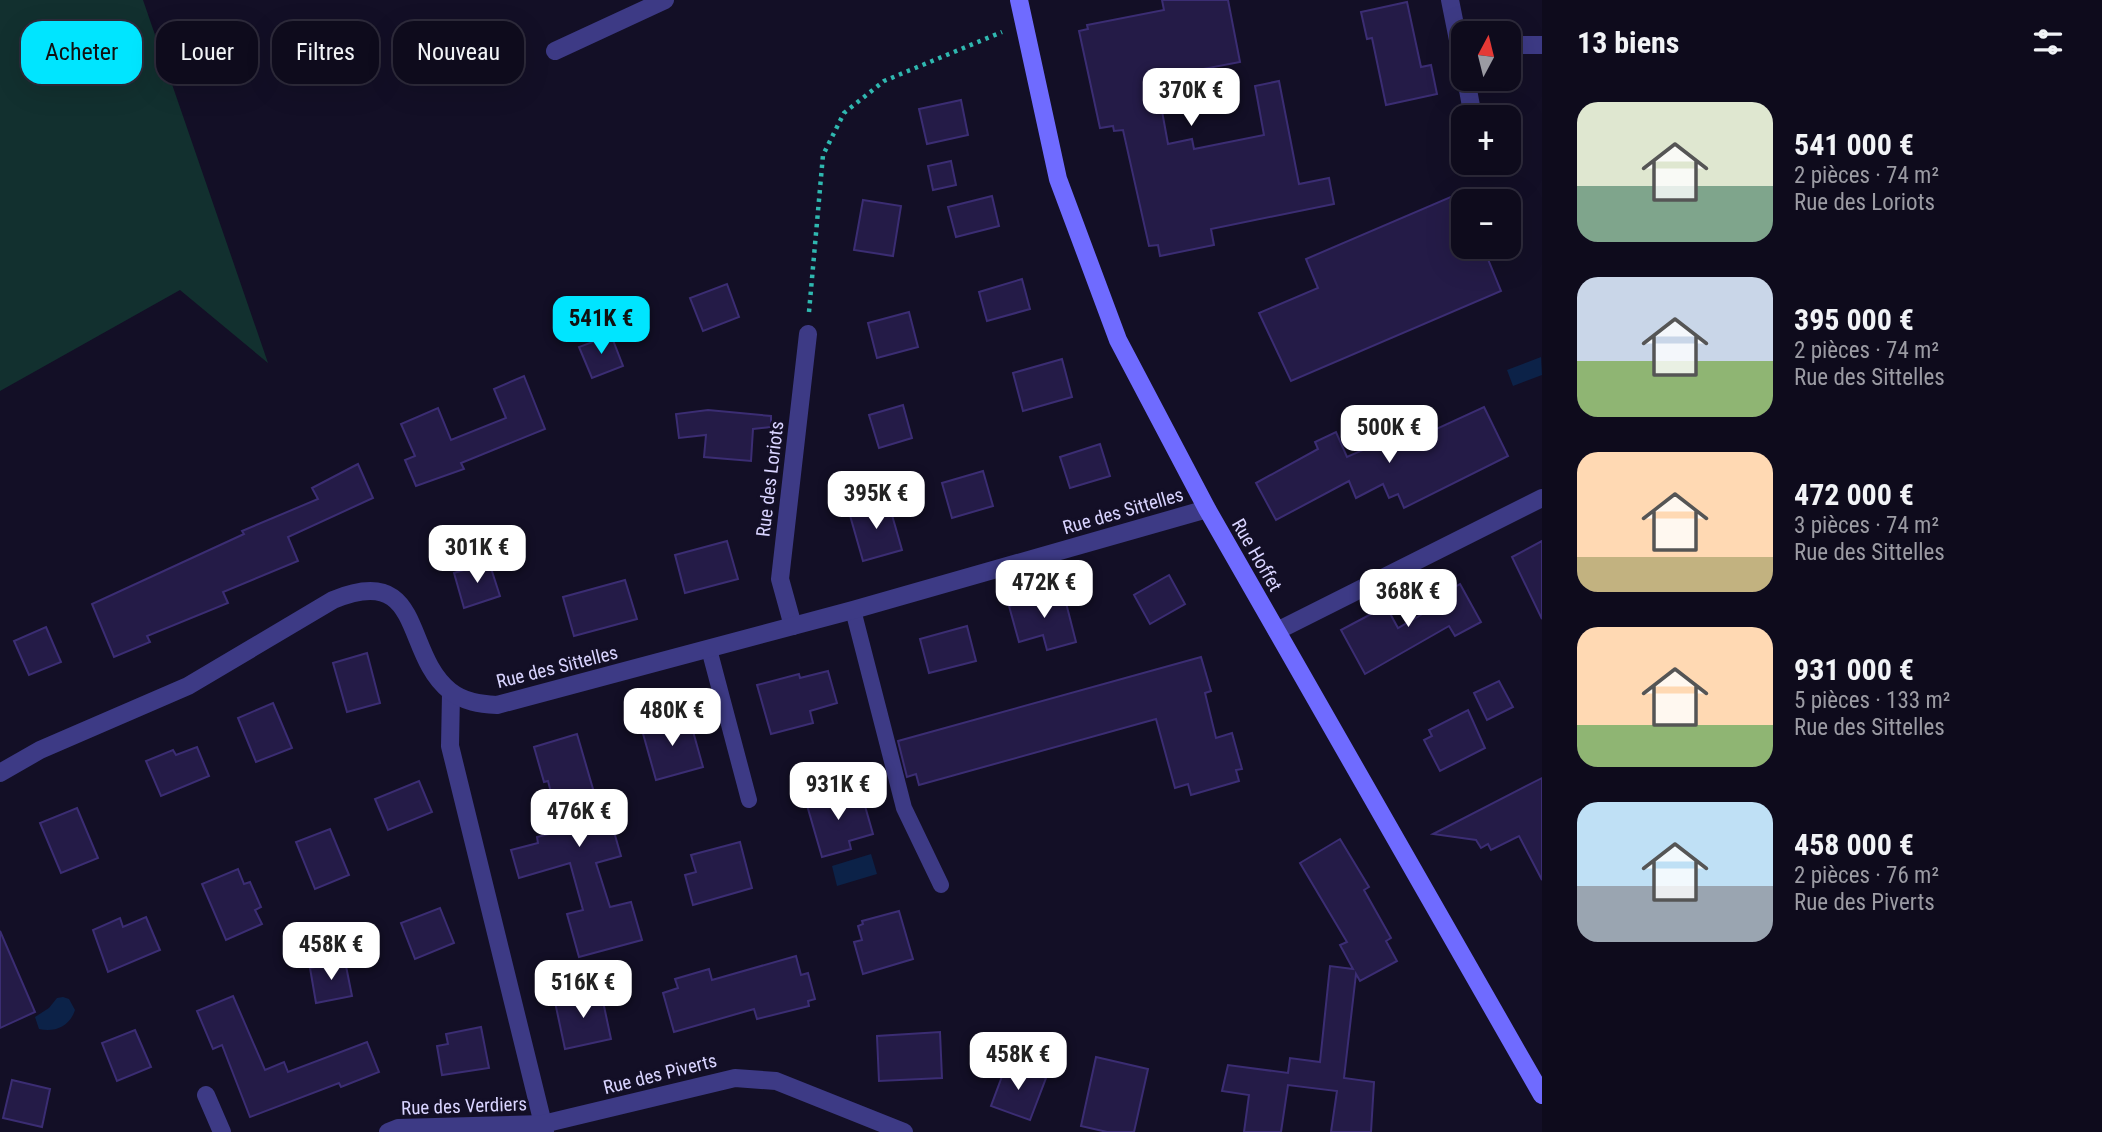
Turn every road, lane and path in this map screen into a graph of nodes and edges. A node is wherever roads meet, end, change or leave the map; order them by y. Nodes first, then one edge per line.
1 (665, 0) edge
2 (1019, 0) edge
3 (1450, 0) edge
4 (1455, 21) edge
5 (1023, 23) junction
6 (1521, 45) edge
7 (1542, 46) edge
8 (555, 51) dead end
9 (808, 334) joint
10 (1542, 498) edge
11 (1207, 509) junction
12 (853, 610) junction
13 (793, 626) junction
14 (1277, 631) junction
15 (709, 649) junction
16 (452, 693) junction
17 (0, 773) edge
18 (749, 800) dead end
19 (941, 886) dead end
20 (206, 1095) dead end
21 (1542, 1095) edge
22 (544, 1128) edge
23 (222, 1132) edge
24 (388, 1132) edge
25 (904, 1132) edge

1 - 8 street
2 - 5 main road, Rue Hoffet
3 - 4 street
5 - 9 path
5 - 11 main road, Rue Hoffet
6 - 7 street
9 - 13 street, Rue des Loriots
10 - 14 street
11 - 12 street, Rue des Sittelles
11 - 14 main road, Rue Hoffet
12 - 13 street, Rue des Sittelles
12 - 19 lane
13 - 15 street, Rue des Sittelles
14 - 21 main road, Rue Hoffet
15 - 16 street, Rue des Sittelles
15 - 18 lane
16 - 17 street
16 - 22 street
20 - 23 street
22 - 24 street, Rue des Verdiers
22 - 25 street, Rue des Piverts

